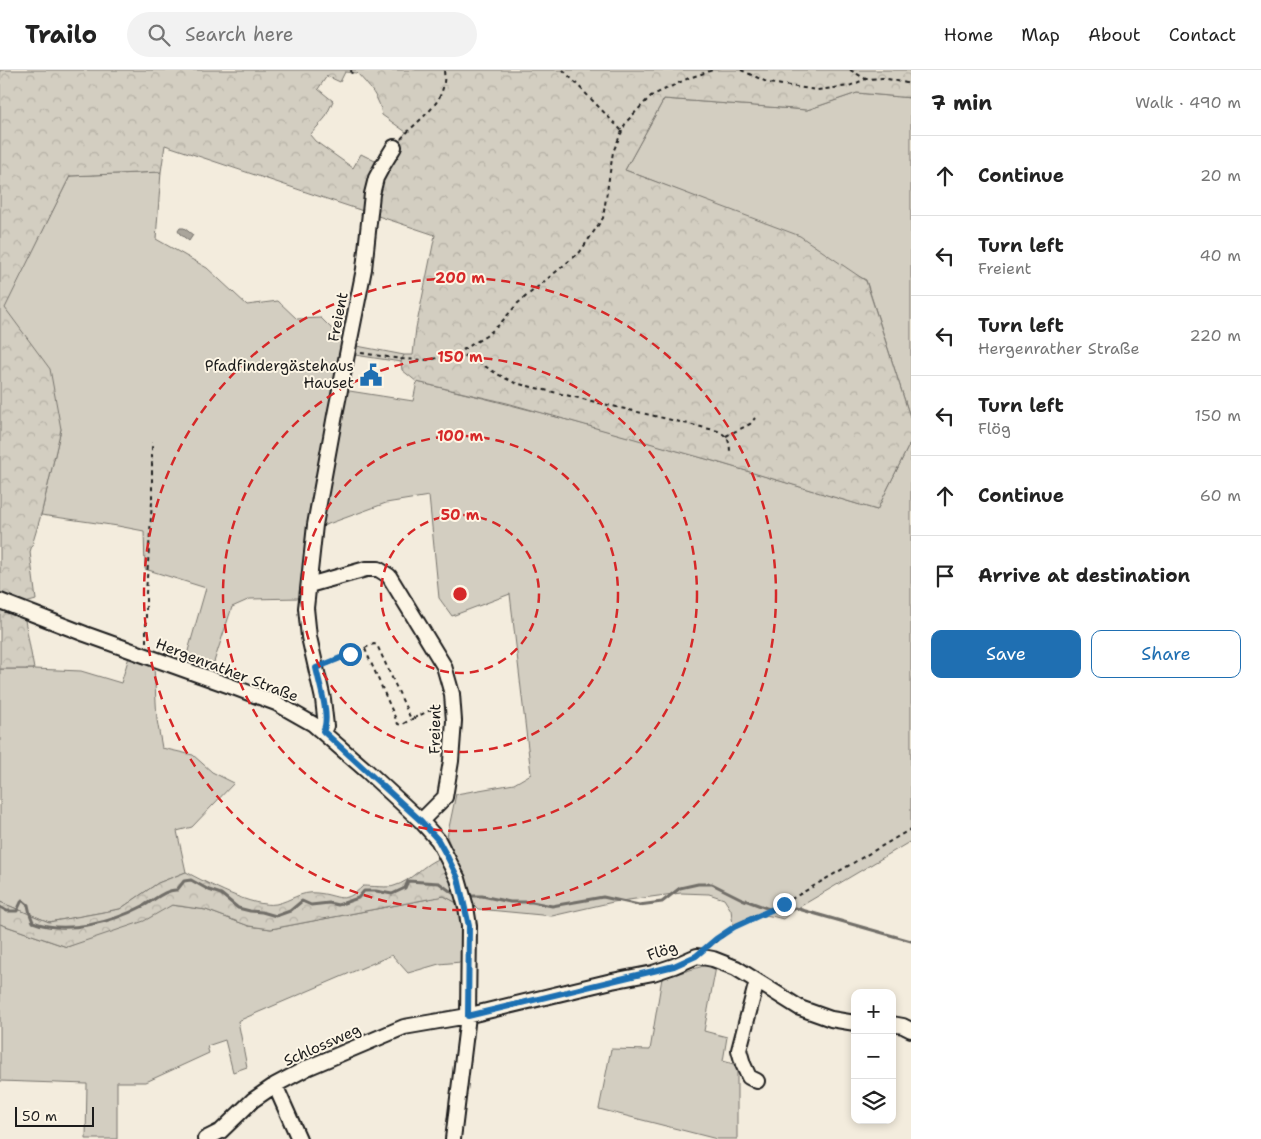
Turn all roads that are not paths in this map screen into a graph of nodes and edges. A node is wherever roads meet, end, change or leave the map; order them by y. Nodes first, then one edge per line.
1 (394, 147) road end
2 (309, 585) junction
3 (0, 601) edge
4 (323, 731) junction
5 (421, 821) junction
6 (757, 981) junction
7 (468, 1016) junction
8 (851, 1022) edge
9 (896, 1025) edge
10 (911, 1030) edge
11 (757, 1081) dead end
12 (275, 1085) junction
13 (205, 1139) edge
14 (299, 1139) edge
15 (453, 1139) edge

1 - 2 street, Freient
2 - 4 street, Freient
2 - 5 street, Freient
3 - 4 street, Hergenrather Straße
4 - 5 street, Hergenrather Straße
5 - 7 street, Hergenrather Straße
6 - 7 street, Flög
6 - 8 street, Flög
6 - 11 street
7 - 12 street, Schlossweg
7 - 15 street, Hergenrather Straße
9 - 10 street
12 - 13 street, Schlossweg
12 - 14 street

